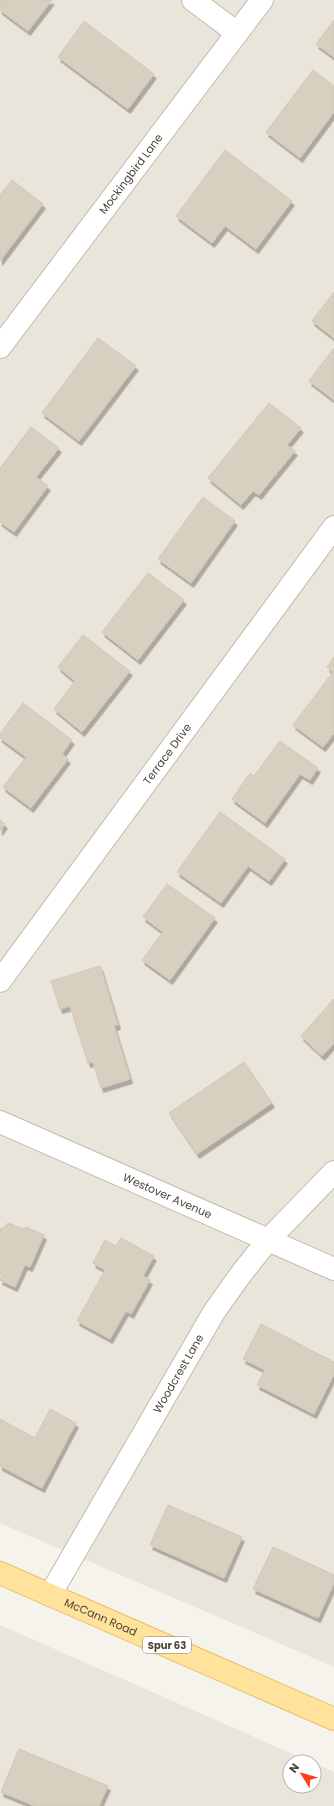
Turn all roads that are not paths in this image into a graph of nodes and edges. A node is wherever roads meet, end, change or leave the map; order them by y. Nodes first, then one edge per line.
1 (193, 0) edge
2 (262, 0) edge
3 (237, 33) junction
4 (0, 347) edge
5 (334, 527) edge
6 (0, 980) edge
7 (0, 1122) edge
8 (334, 1172) edge
9 (268, 1240) junction
10 (334, 1269) edge
11 (0, 1573) edge
12 (50, 1595) junction
13 (334, 1719) edge

1 - 3 street
2 - 3 street, Mockingbird Lane
3 - 4 street, Mockingbird Lane
5 - 6 street, Terrace Drive
7 - 9 street, Westover Avenue
8 - 9 street, Woodcrest Lane
9 - 10 street, Westover Avenue
9 - 12 street, Woodcrest Lane
11 - 12 main road, McCann Road / Spur 63
12 - 13 main road, McCann Road / Spur 63

